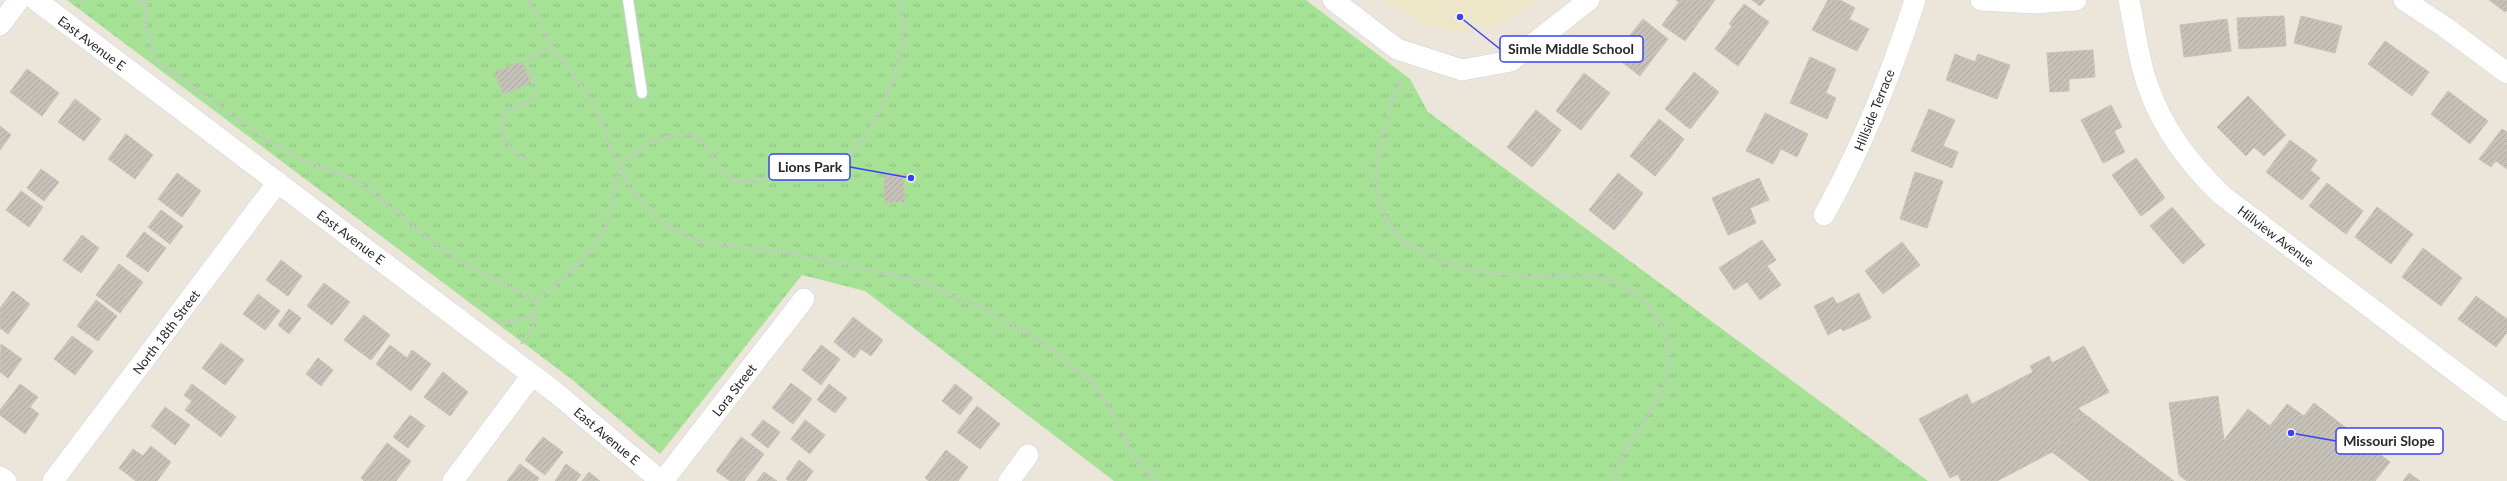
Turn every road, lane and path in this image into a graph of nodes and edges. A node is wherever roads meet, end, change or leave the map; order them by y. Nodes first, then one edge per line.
1 (19, 0) edge
2 (36, 0) edge
3 (80, 0) edge
4 (87, 0) edge
5 (138, 0) edge
6 (148, 0) edge
7 (529, 0) edge
8 (628, 0) edge
9 (900, 0) edge
10 (1333, 0) edge
11 (1589, 0) edge
12 (1915, 0) edge
13 (1981, 0) edge
14 (2076, 0) edge
15 (2130, 0) edge
16 (2411, 2) edge
17 (146, 4) junction
18 (0, 24) edge
19 (552, 47) junction
20 (2507, 73) edge
21 (1401, 80) dead end
22 (642, 93) dead end
23 (530, 163) dead end
24 (619, 169) junction
25 (278, 182) junction
26 (1824, 215) dead end
27 (804, 299) dead end
28 (537, 300) junction
29 (535, 317) junction
30 (501, 326) dead end
31 (516, 342) dead end
32 (532, 375) junction
33 (2507, 412) edge
34 (1028, 455) dead end
35 (0, 477) edge
36 (655, 479) edge
37 (6, 481) edge
38 (53, 481) edge
39 (453, 481) edge
40 (1009, 481) edge
41 (1156, 481) edge
42 (1615, 481) edge

1 - 18 street
2 - 25 street, East Avenue E
3 - 4 path
5 - 17 path
6 - 17 path
7 - 19 path
8 - 22 lane
9 - 24 path
10 - 11 street
12 - 26 street, Hillside Terrace
13 - 14 street
15 - 33 street, Hillview Avenue
16 - 20 street
17 - 28 path
19 - 23 path
19 - 24 path
21 - 42 path
24 - 28 path
24 - 41 path
25 - 32 street, East Avenue E
25 - 38 street, North 18th Street
27 - 36 street, Lora Street
28 - 29 path
29 - 30 path
29 - 31 path
32 - 36 street, East Avenue E
32 - 39 street
34 - 40 street
35 - 37 street

